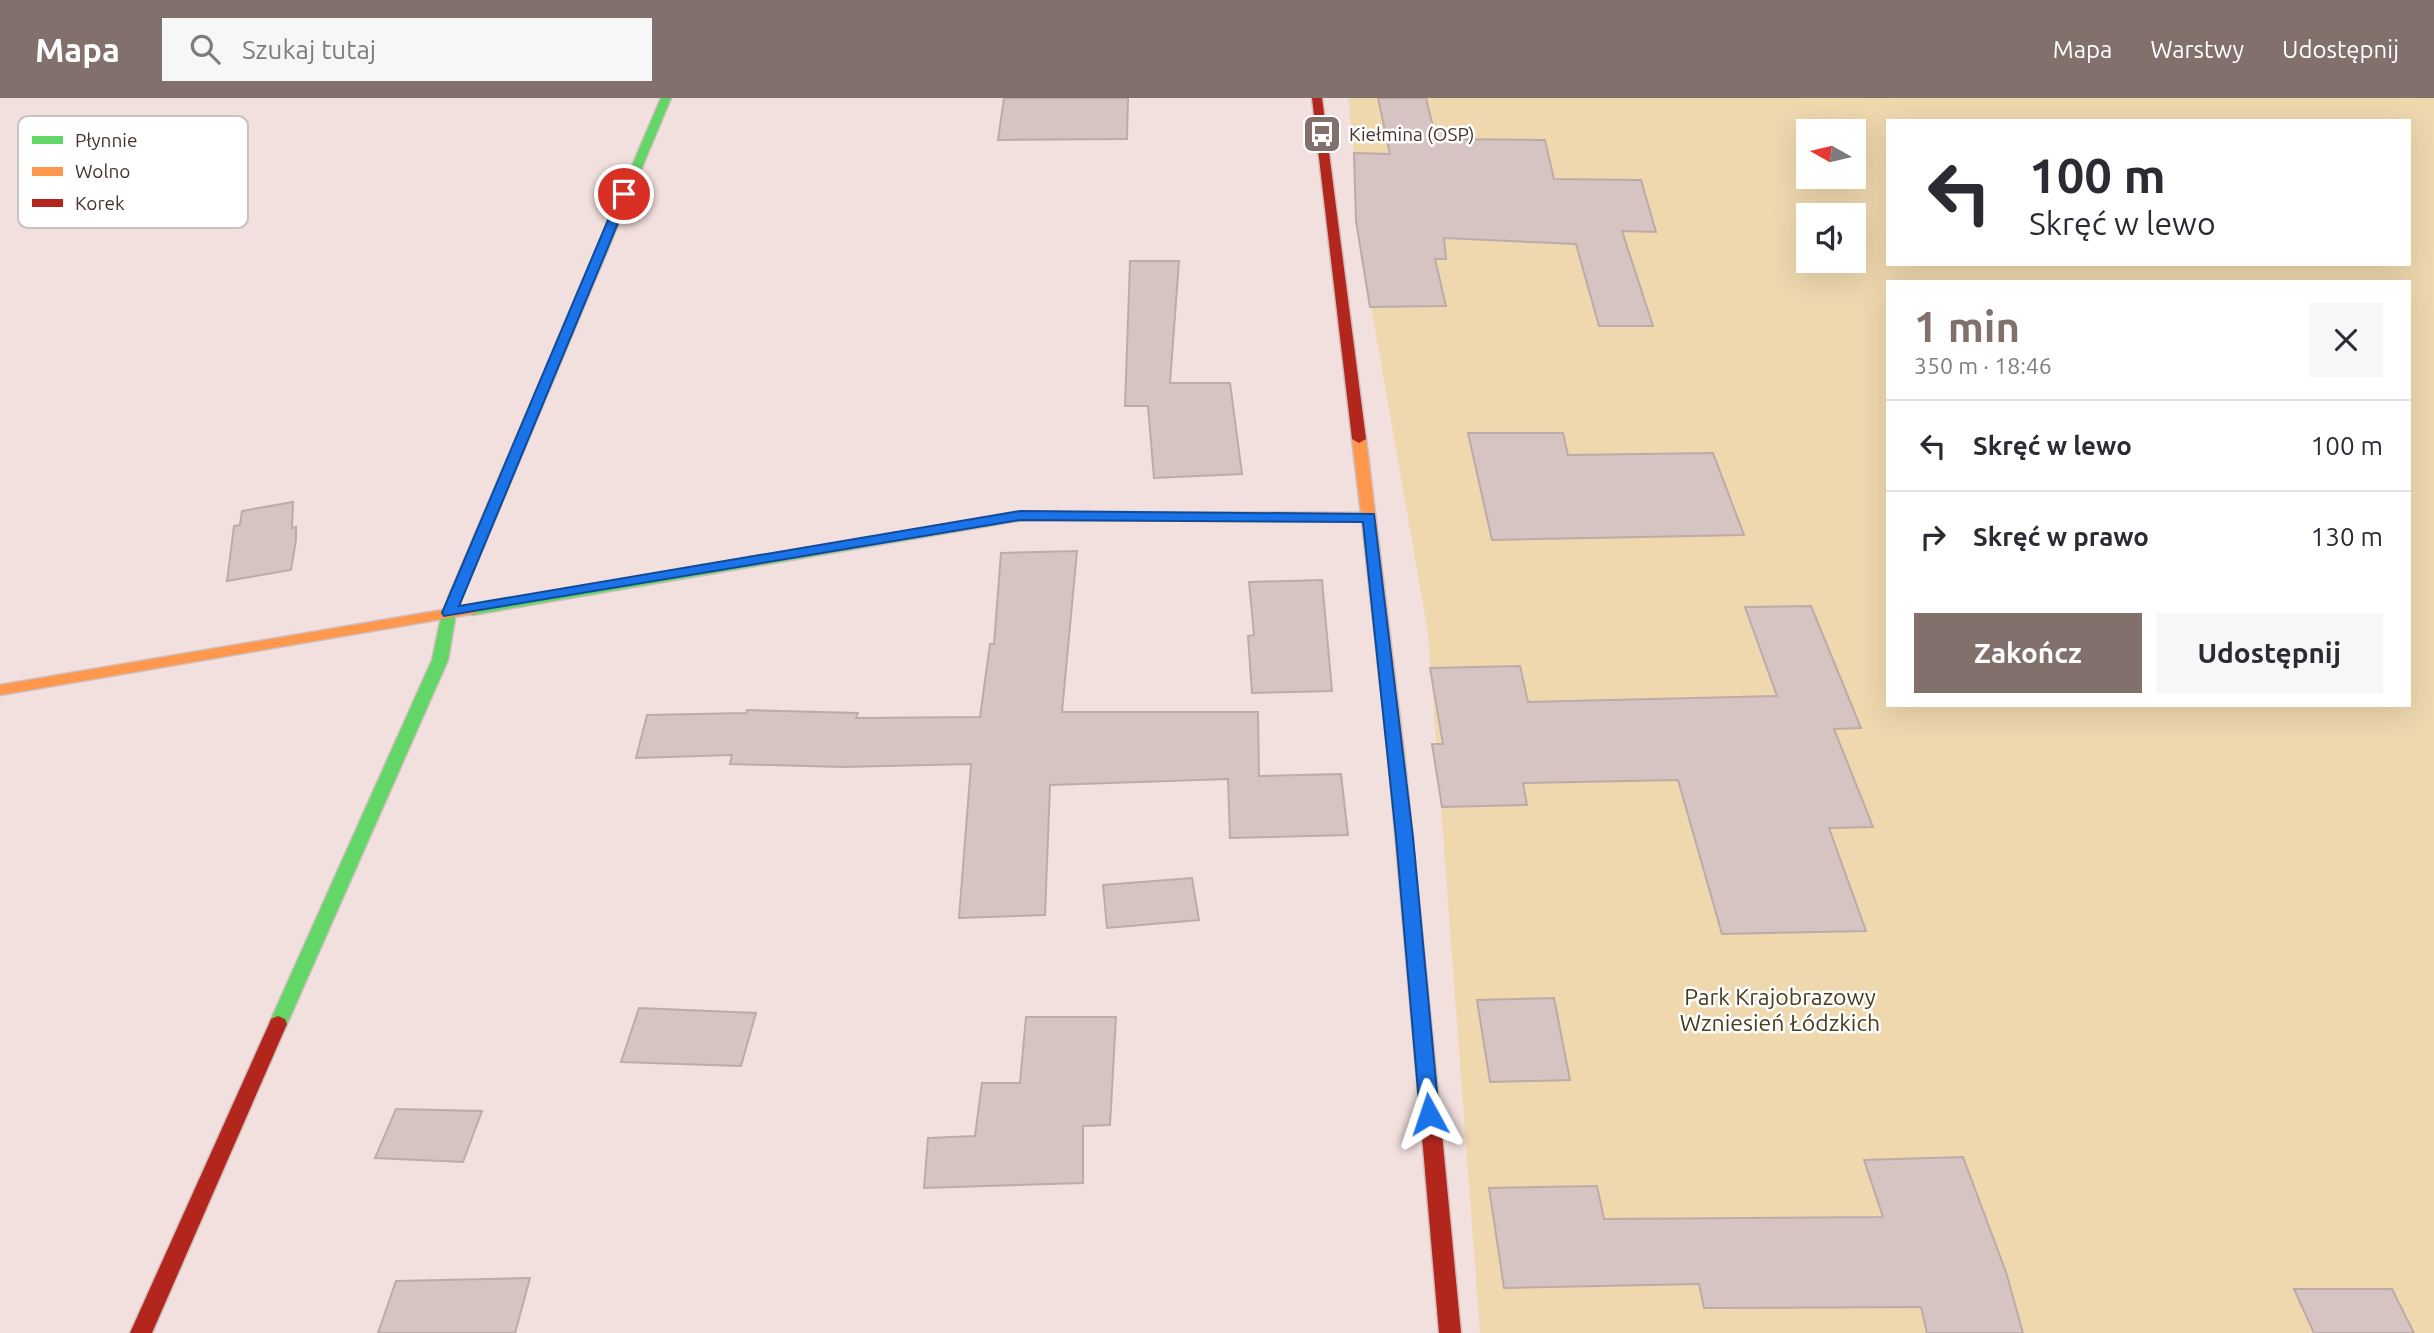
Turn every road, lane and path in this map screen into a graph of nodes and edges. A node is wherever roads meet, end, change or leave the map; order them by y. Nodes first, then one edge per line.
1 (666, 98) edge
2 (1317, 98) edge
3 (1369, 517) junction
4 (449, 613) junction
5 (0, 690) edge
6 (141, 1333) edge
7 (1450, 1333) edge

1 - 4 street
2 - 3 street
3 - 4 street
3 - 7 street
4 - 5 street
4 - 6 street

